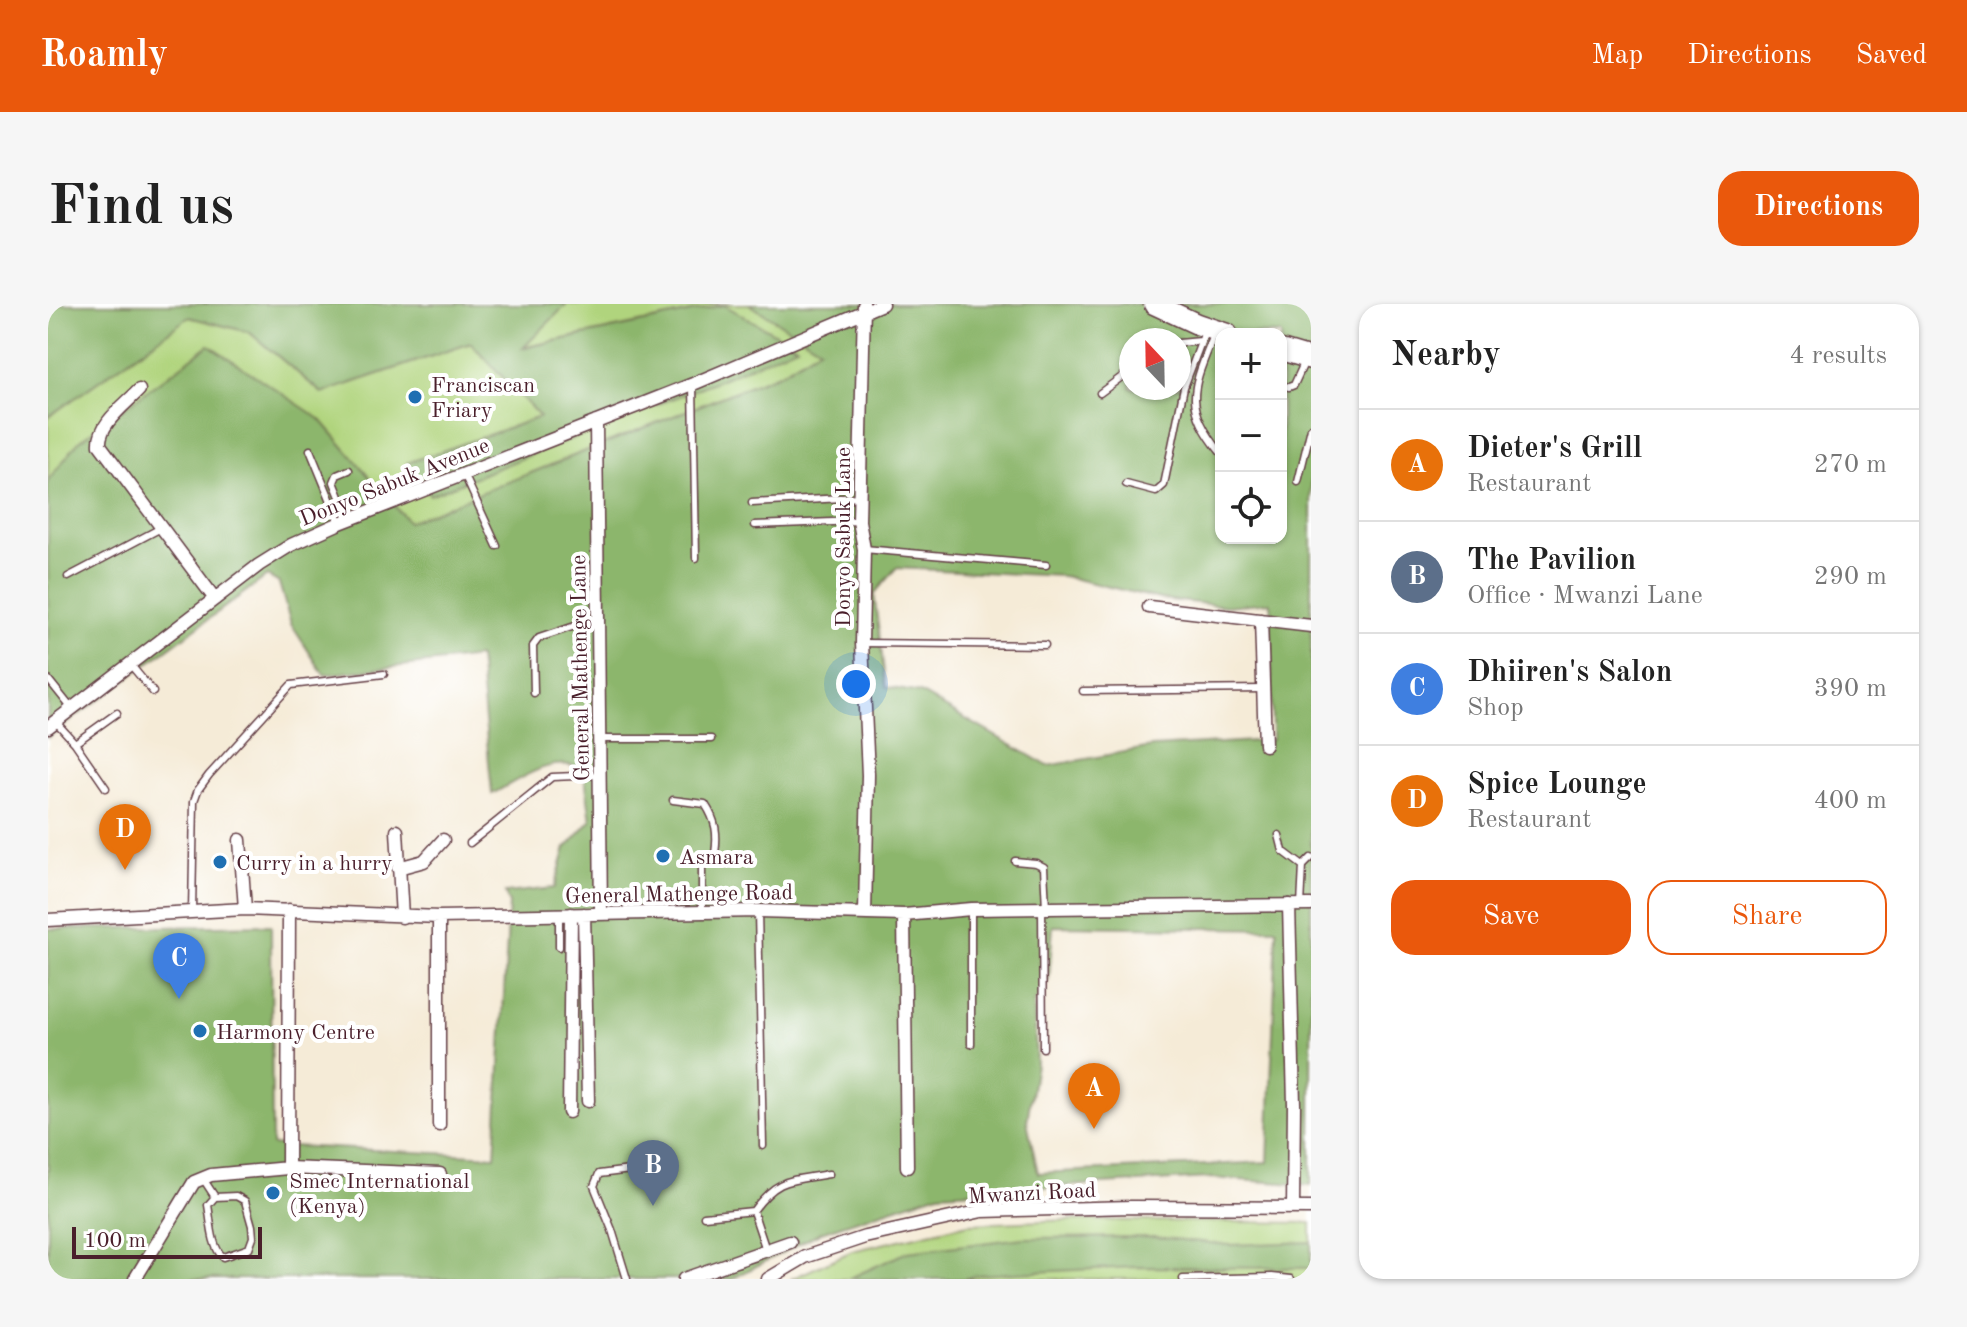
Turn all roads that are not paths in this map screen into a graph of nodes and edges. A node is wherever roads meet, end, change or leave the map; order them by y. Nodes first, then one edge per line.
1 (882, 304) edge
2 (1154, 304) edge
3 (864, 307) edge
4 (1213, 334) edge
5 (1191, 340) edge
6 (1287, 352) edge
7 (1309, 359) edge
8 (1119, 379) edge
9 (693, 384) junction
10 (1287, 386) edge
11 (139, 390) dead end
12 (1100, 393) dead end
13 (596, 422) junction
14 (1311, 428) edge
15 (1215, 443) edge
16 (310, 450) dead end
17 (349, 470) dead end
18 (464, 474) junction
19 (1298, 482) dead end
20 (1126, 484) dead end
21 (860, 497) junction
22 (752, 503) dead end
23 (345, 521) junction
24 (859, 521) junction
25 (755, 525) dead end
26 (161, 528) junction
27 (497, 546) dead end
28 (864, 549) junction
29 (696, 558) dead end
30 (1046, 565) dead end
31 (68, 577) dead end
32 (215, 599) junction
33 (1149, 607) dead end
34 (1261, 620) junction
35 (598, 621) junction
36 (1311, 626) edge
37 (862, 643) junction
38 (1045, 645) dead end
39 (130, 664) junction
40 (384, 674) dead end
41 (48, 679) edge
42 (1264, 689) junction
43 (1083, 691) dead end
44 (153, 692) dead end
45 (534, 693) dead end
46 (72, 709) junction
47 (117, 713) dead end
48 (52, 724) edge
49 (600, 739) junction
50 (711, 739) dead end
51 (75, 743) junction
52 (1265, 745) dead end
53 (600, 775) junction
54 (106, 788) dead end
55 (673, 800) dead end
56 (397, 831) dead end
57 (1279, 835) dead end
58 (240, 840) dead end
59 (443, 840) dead end
60 (470, 843) dead end
61 (1311, 858) edge
62 (1015, 861) dead end
63 (1303, 866) junction
64 (398, 868) junction
65 (1300, 905) edge
66 (1044, 908) junction
67 (245, 909) junction
68 (971, 909) junction
69 (289, 910) junction
70 (758, 911) junction
71 (192, 912) junction
72 (702, 912) junction
73 (601, 913) junction
74 (865, 913) junction
75 (571, 914) junction
76 (904, 915) junction
77 (402, 917) junction
78 (439, 917) junction
79 (48, 920) edge
80 (559, 947) dead end
81 (971, 1044) dead end
82 (1043, 1048) dead end
83 (588, 1101) dead end
84 (569, 1112) dead end
85 (439, 1125) dead end
86 (763, 1146) dead end
87 (907, 1167) dead end
88 (288, 1168) junction
89 (638, 1169) dead end
90 (440, 1174) dead end
91 (829, 1174) dead end
92 (202, 1177) junction
93 (215, 1197) junction
94 (1293, 1208) junction
95 (1311, 1208) edge
96 (753, 1211) junction
97 (704, 1216) dead end
98 (790, 1242) dead end
99 (766, 1250) junction
100 (135, 1279) edge
101 (627, 1279) edge
102 (684, 1279) edge
103 (768, 1279) edge
104 (1183, 1279) edge
105 (1291, 1279) edge

1 - 3 street, Donyo Sabuk Avenue
2 - 4 main road
3 - 9 street, Donyo Sabuk Avenue
3 - 21 street, Donyo Sabuk Lane
4 - 5 lane
4 - 15 lane
4 - 20 lane
6 - 7 main road
7 - 10 lane
8 - 12 lane
9 - 13 street, Donyo Sabuk Avenue
9 - 29 lane
11 - 26 street
13 - 18 street, Donyo Sabuk Avenue
13 - 35 street, General Mathenge Lane
14 - 19 lane
16 - 23 lane
17 - 23 lane
18 - 23 street, Donyo Sabuk Avenue
18 - 27 lane
21 - 22 lane
21 - 24 street, Donyo Sabuk Lane
23 - 32 street, Donyo Sabuk Avenue
24 - 25 lane
24 - 28 street, Donyo Sabuk Lane
26 - 31 lane
26 - 32 street
28 - 30 lane
28 - 37 street, Donyo Sabuk Lane
32 - 39 street, Donyo Sabuk Avenue
33 - 34 street
34 - 36 street
34 - 42 street
35 - 45 lane
35 - 49 street, General Mathenge Lane
37 - 38 lane
37 - 74 street, Donyo Sabuk Lane
39 - 44 lane
39 - 46 street, Donyo Sabuk Avenue
40 - 71 lane
41 - 46 lane
42 - 43 lane
42 - 52 street
46 - 48 street, Donyo Sabuk Avenue
47 - 51 lane
48 - 51 lane
49 - 50 lane
49 - 53 street, General Mathenge Lane
51 - 54 lane
53 - 60 lane
53 - 73 street, General Mathenge Lane
55 - 72 lane
56 - 64 street
57 - 63 lane
58 - 67 street
59 - 64 street
61 - 63 lane
62 - 66 lane
63 - 65 lane
64 - 77 street
65 - 66 street, General Mathenge Road
65 - 94 street
66 - 68 street, General Mathenge Road
66 - 82 lane
67 - 69 street, General Mathenge Road
67 - 71 street, General Mathenge Road
68 - 76 street, General Mathenge Road
68 - 81 lane
69 - 77 street, General Mathenge Road
69 - 88 street
70 - 72 street, General Mathenge Road
70 - 74 street, General Mathenge Road
70 - 86 lane
71 - 79 street, General Mathenge Road
72 - 73 street, General Mathenge Road
73 - 75 street, General Mathenge Road
74 - 76 street, General Mathenge Road
75 - 78 street, General Mathenge Road
75 - 80 lane
75 - 83 street
75 - 84 street
76 - 87 street
77 - 78 street, General Mathenge Road
78 - 85 street
88 - 90 street
88 - 92 street
89 - 101 lane
91 - 96 lane
92 - 93 lane
92 - 100 street
93 - 93 lane
94 - 95 street, Mwanzi Road
94 - 103 street, Mwanzi Road
96 - 97 lane
96 - 99 lane
98 - 99 street
99 - 102 street
104 - 105 lane

